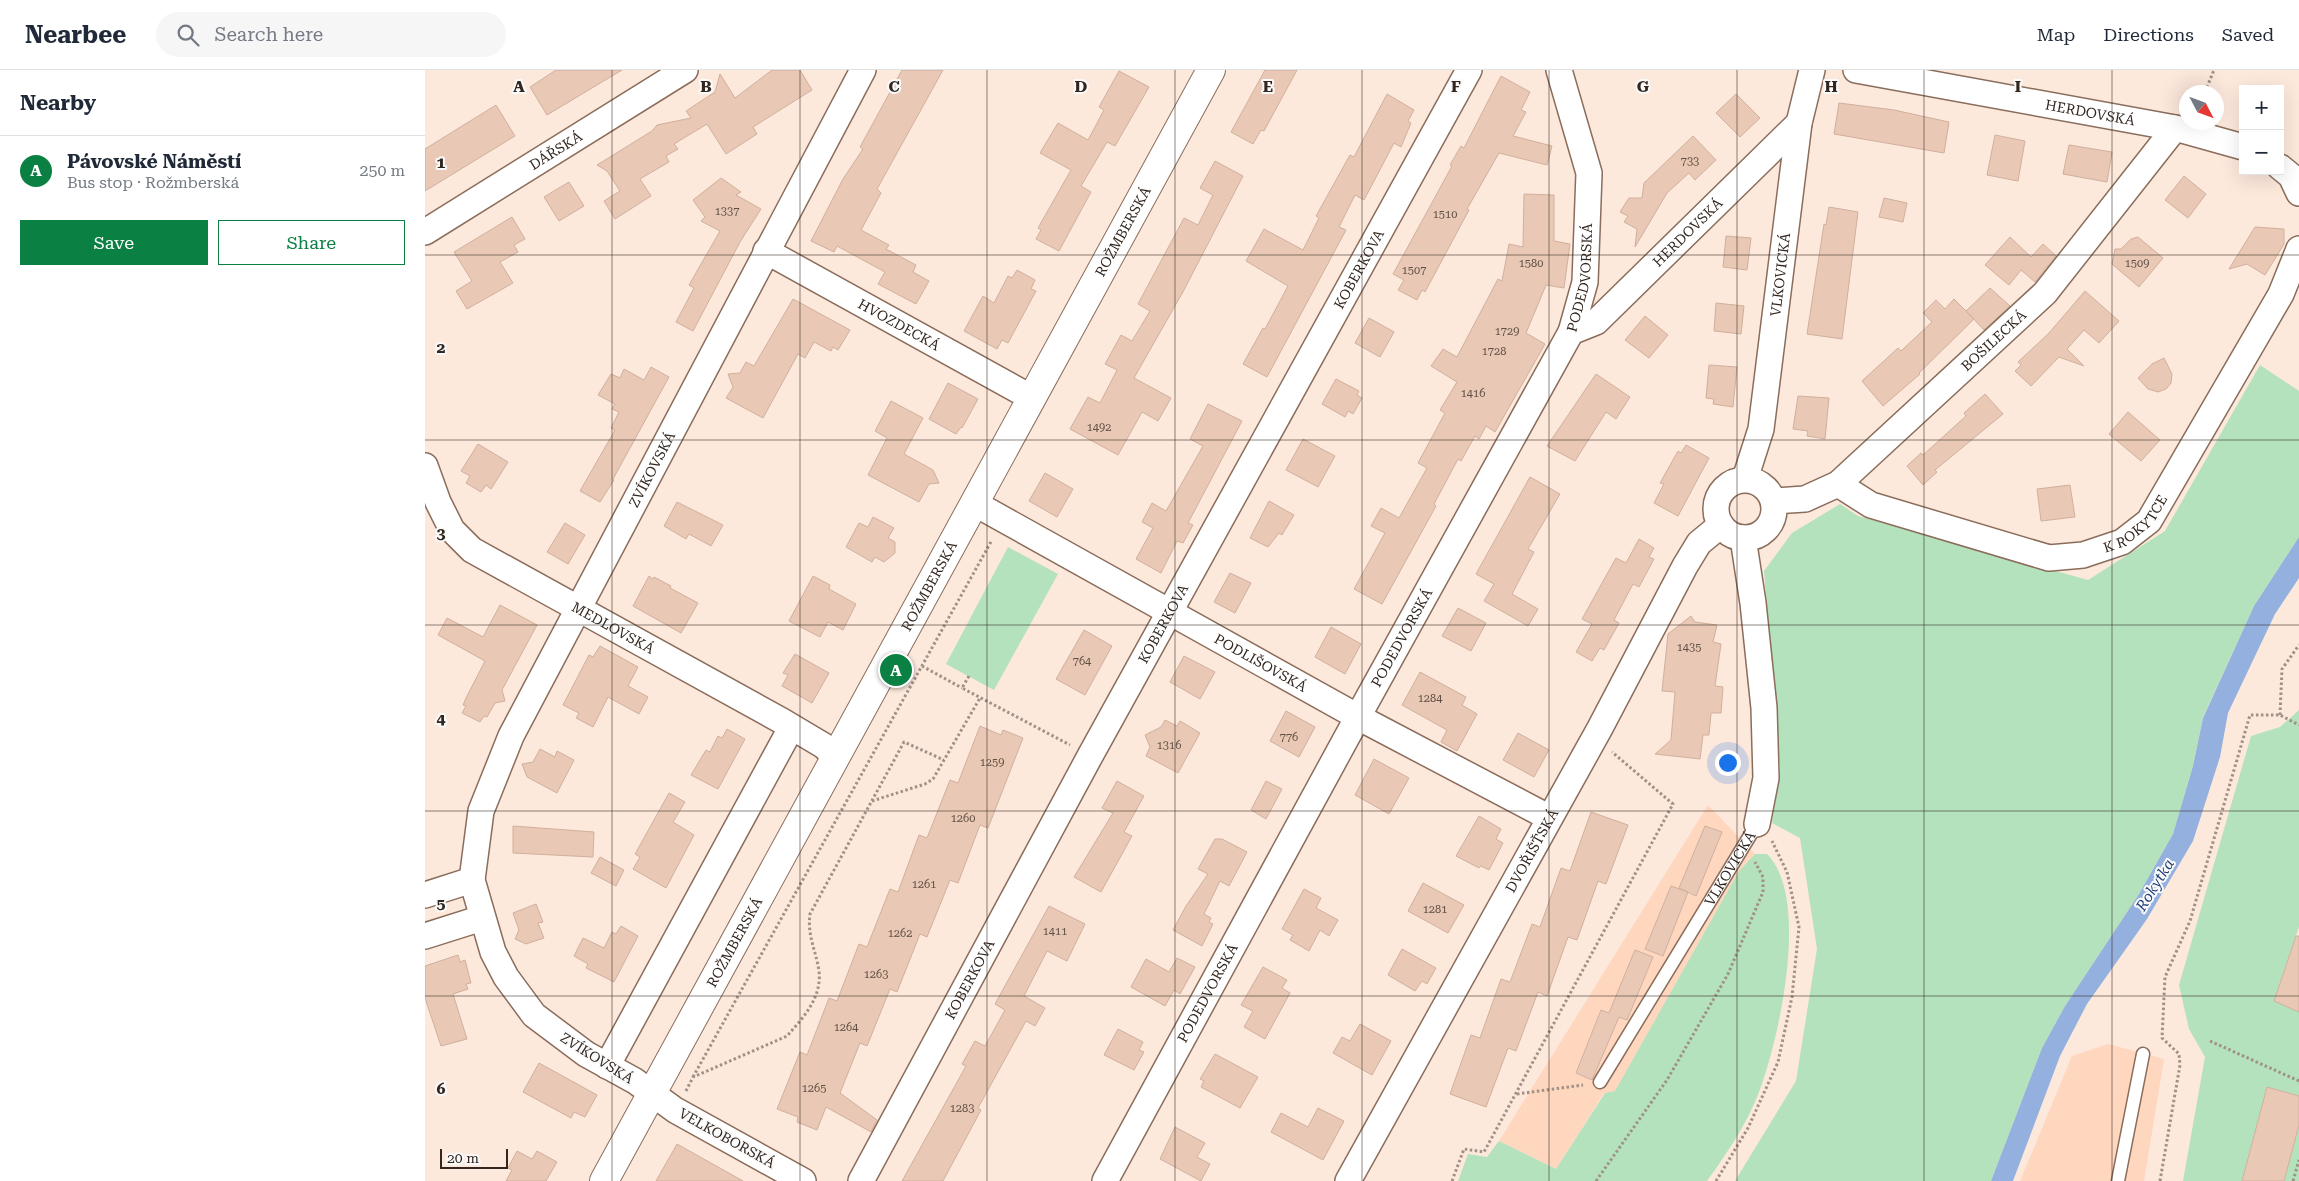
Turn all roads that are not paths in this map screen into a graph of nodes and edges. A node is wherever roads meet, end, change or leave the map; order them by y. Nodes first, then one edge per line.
1 (685, 70) edge
2 (863, 70) edge
3 (1211, 70) edge
4 (1469, 70) edge
5 (1559, 70) edge
6 (1812, 70) edge
7 (1856, 70) edge
8 (1799, 123) junction
9 (2175, 128) junction
10 (2239, 146) edge
11 (2284, 170) edge
12 (2299, 193) edge
13 (425, 232) edge
14 (2299, 249) edge
15 (766, 252) junction
16 (1571, 332) junction
17 (1032, 398) junction
18 (425, 466) edge
19 (1745, 479) junction
20 (1838, 484) junction
21 (1774, 502) junction
22 (974, 504) junction
23 (1721, 525) junction
24 (1743, 538) junction
25 (579, 608) junction
26 (1171, 612) junction
27 (1358, 717) junction
28 (791, 728) junction
29 (835, 757) junction
30 (1548, 817) junction
31 (1752, 834) joint
32 (472, 880) junction
33 (425, 895) edge
34 (482, 918) junction
35 (425, 936) edge
36 (2143, 1054) dead end
37 (607, 1066) junction
38 (1601, 1082) road end
39 (653, 1094) junction
40 (604, 1181) edge
41 (803, 1181) edge
42 (861, 1181) edge
43 (1105, 1181) edge
44 (1348, 1181) edge
45 (2118, 1181) edge

1 - 13 street, DÁŘSKÁ
2 - 15 street, ZVÍKOVSKÁ
3 - 17 street, ROŽMBERSKÁ
4 - 26 street, KOBERKOVA
5 - 16 street, PODEDVORSKÁ
6 - 8 street, VLKOVICKÁ
7 - 9 street, HERDOVSKÁ
8 - 16 street, HERDOVSKÁ
8 - 19 street, VLKOVICKÁ
9 - 10 street
9 - 20 street, BOŠILECKÁ
11 - 12 street
14 - 20 street, K ROKYTCE
15 - 17 street, HVOZDECKÁ
15 - 25 street, ZVÍKOVSKÁ
16 - 27 street, PODEDVORSKÁ
17 - 22 street, ROŽMBERSKÁ
18 - 25 street, MEDLOVSKÁ
19 - 21 street
19 - 23 street
20 - 21 street, BOŠILECKÁ
21 - 24 street
22 - 26 street, PODLIŠOVSKÁ
22 - 29 street, ROŽMBERSKÁ
23 - 24 street
23 - 30 street, DVOŘIŠŤSKÁ
24 - 31 street, VLKOVICKÁ
25 - 28 street, MEDLOVSKÁ
25 - 32 street, ZVÍKOVSKÁ
26 - 27 street, PODLIŠOVSKÁ
26 - 42 street, KOBERKOVA
27 - 30 street, PODLIŠOVSKÁ
27 - 43 street, PODEDVORSKÁ
28 - 29 street, MEDLOVSKÁ
28 - 37 street
29 - 39 street, ROŽMBERSKÁ
30 - 44 street, DVOŘIŠŤSKÁ
31 - 38 lane, VLKOVICKÁ
32 - 33 street
32 - 34 street, ZVÍKOVSKÁ
34 - 35 street
34 - 37 street, ZVÍKOVSKÁ
36 - 45 lane
37 - 39 street, ZVÍKOVSKÁ
39 - 40 street, ROŽMBERSKÁ
39 - 41 street, VELKOBORSKÁ

